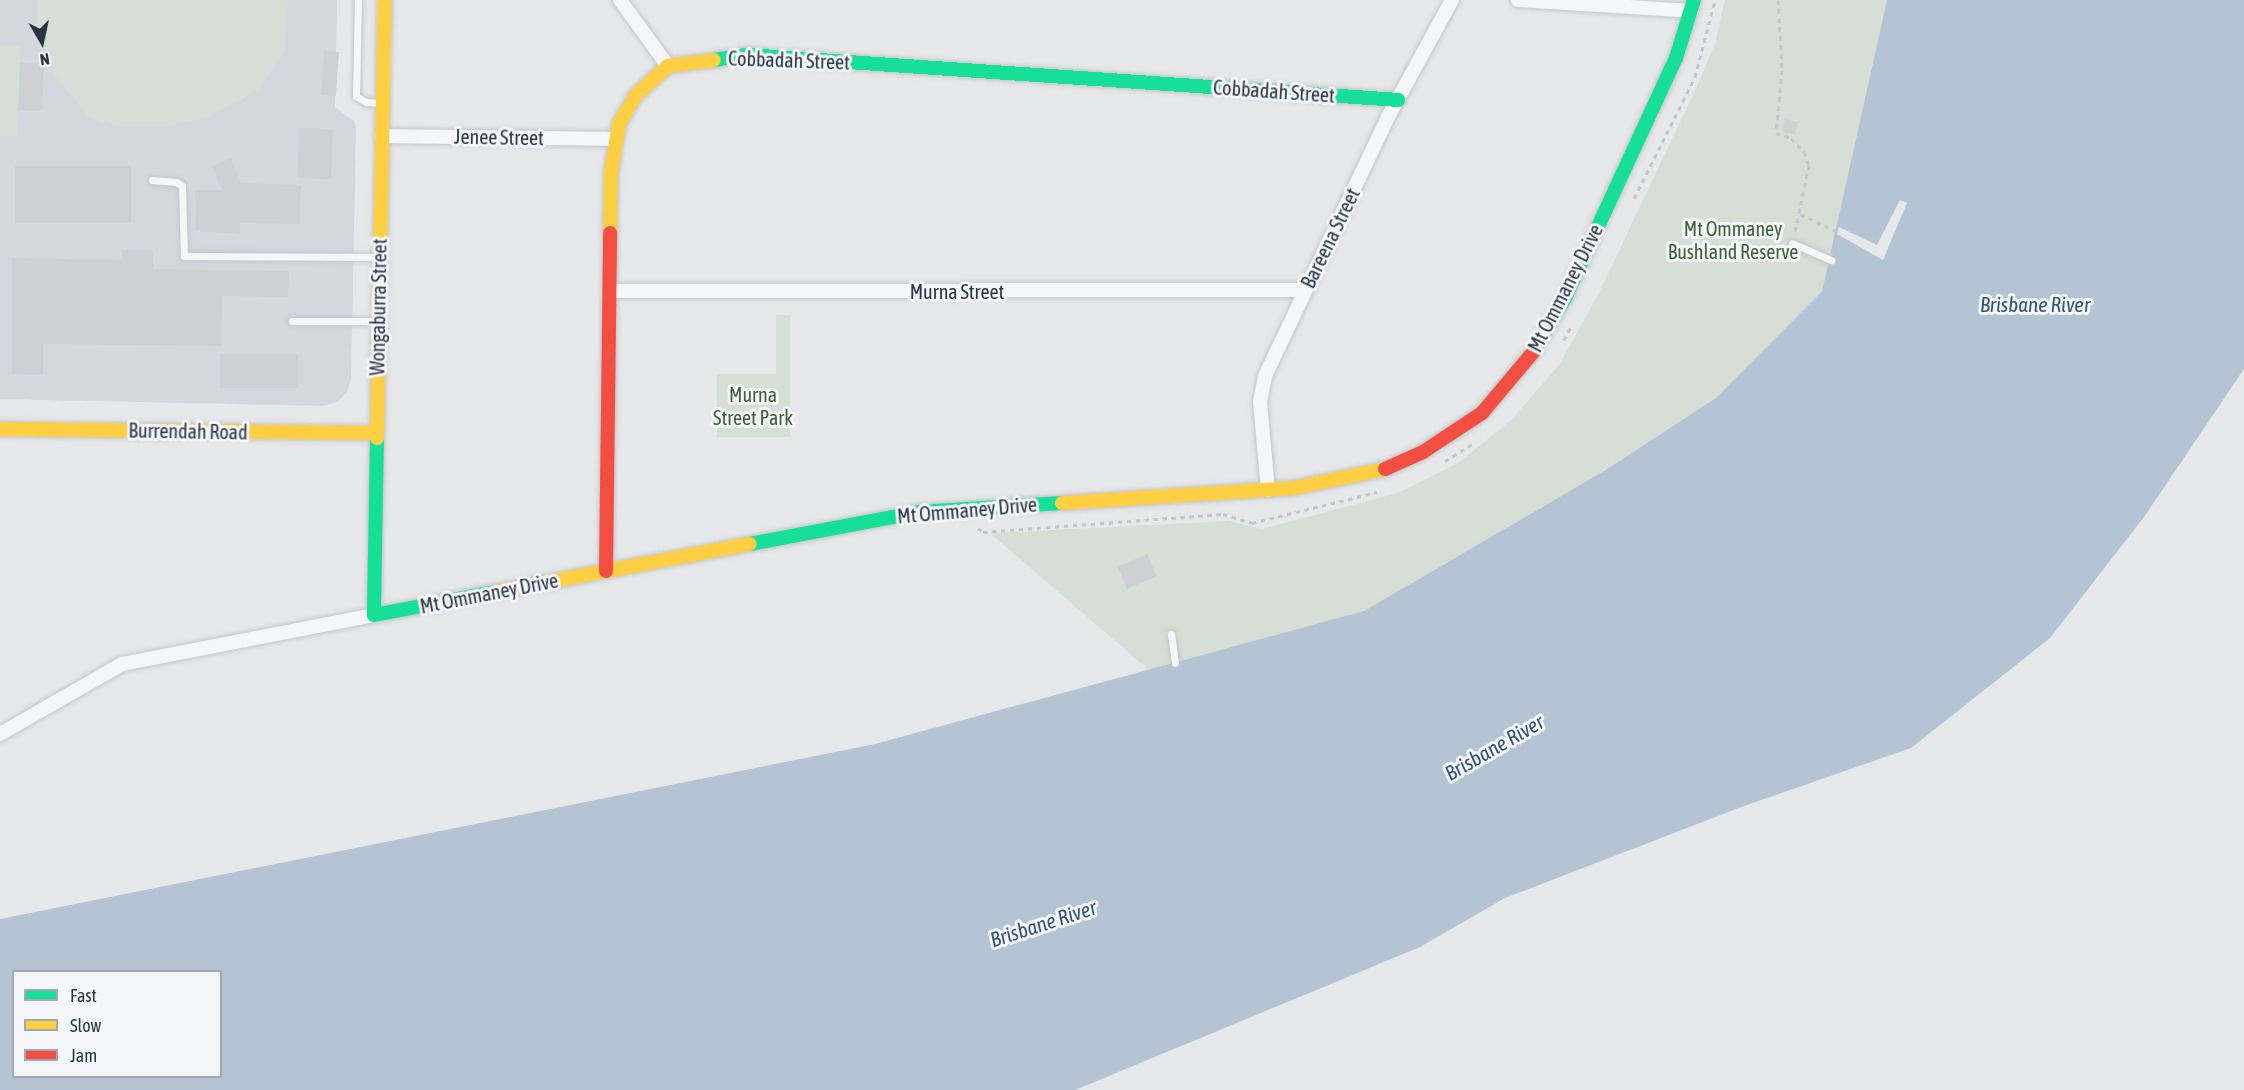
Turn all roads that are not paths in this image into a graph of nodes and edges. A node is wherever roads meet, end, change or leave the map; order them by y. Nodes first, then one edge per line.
1 (358, 0) edge
2 (385, 0) edge
3 (620, 0) edge
4 (1452, 0) edge
5 (1518, 0) edge
6 (1693, 6) edge
7 (668, 66) junction
8 (1398, 100) junction
9 (383, 103) junction
10 (382, 136) junction
11 (616, 139) junction
12 (152, 180) dead end
13 (1792, 243) road end
14 (380, 257) junction
15 (1831, 260) dead end
16 (1304, 290) junction
17 (611, 291) junction
18 (292, 321) dead end
19 (378, 321) junction
20 (0, 429) edge
21 (375, 434) junction
22 (1268, 490) junction
23 (606, 571) junction
24 (374, 615) junction
25 (1171, 634) dead end
26 (1175, 663) dead end
27 (0, 734) edge

1 - 9 lane
2 - 9 street, Wongaburra Street
3 - 7 street
4 - 8 street, Bareena Street
5 - 6 street
6 - 22 street, Mt Ommaney Drive
7 - 8 street, Cobbadah Street
7 - 11 street
8 - 16 street, Bareena Street
9 - 10 street, Wongaburra Street
10 - 11 street, Jenee Street
10 - 14 street, Wongaburra Street
11 - 17 street
12 - 14 lane
13 - 15 lane
14 - 19 street, Wongaburra Street
16 - 17 street, Murna Street
16 - 22 street, Bareena Street
17 - 23 street
18 - 19 lane
19 - 21 street, Wongaburra Street
20 - 21 street, Burrendah Road
21 - 24 street, Wongaburra Street
22 - 23 street, Mt Ommaney Drive
23 - 24 street, Mt Ommaney Drive
24 - 27 street, Mt Ommaney Drive
25 - 26 lane

